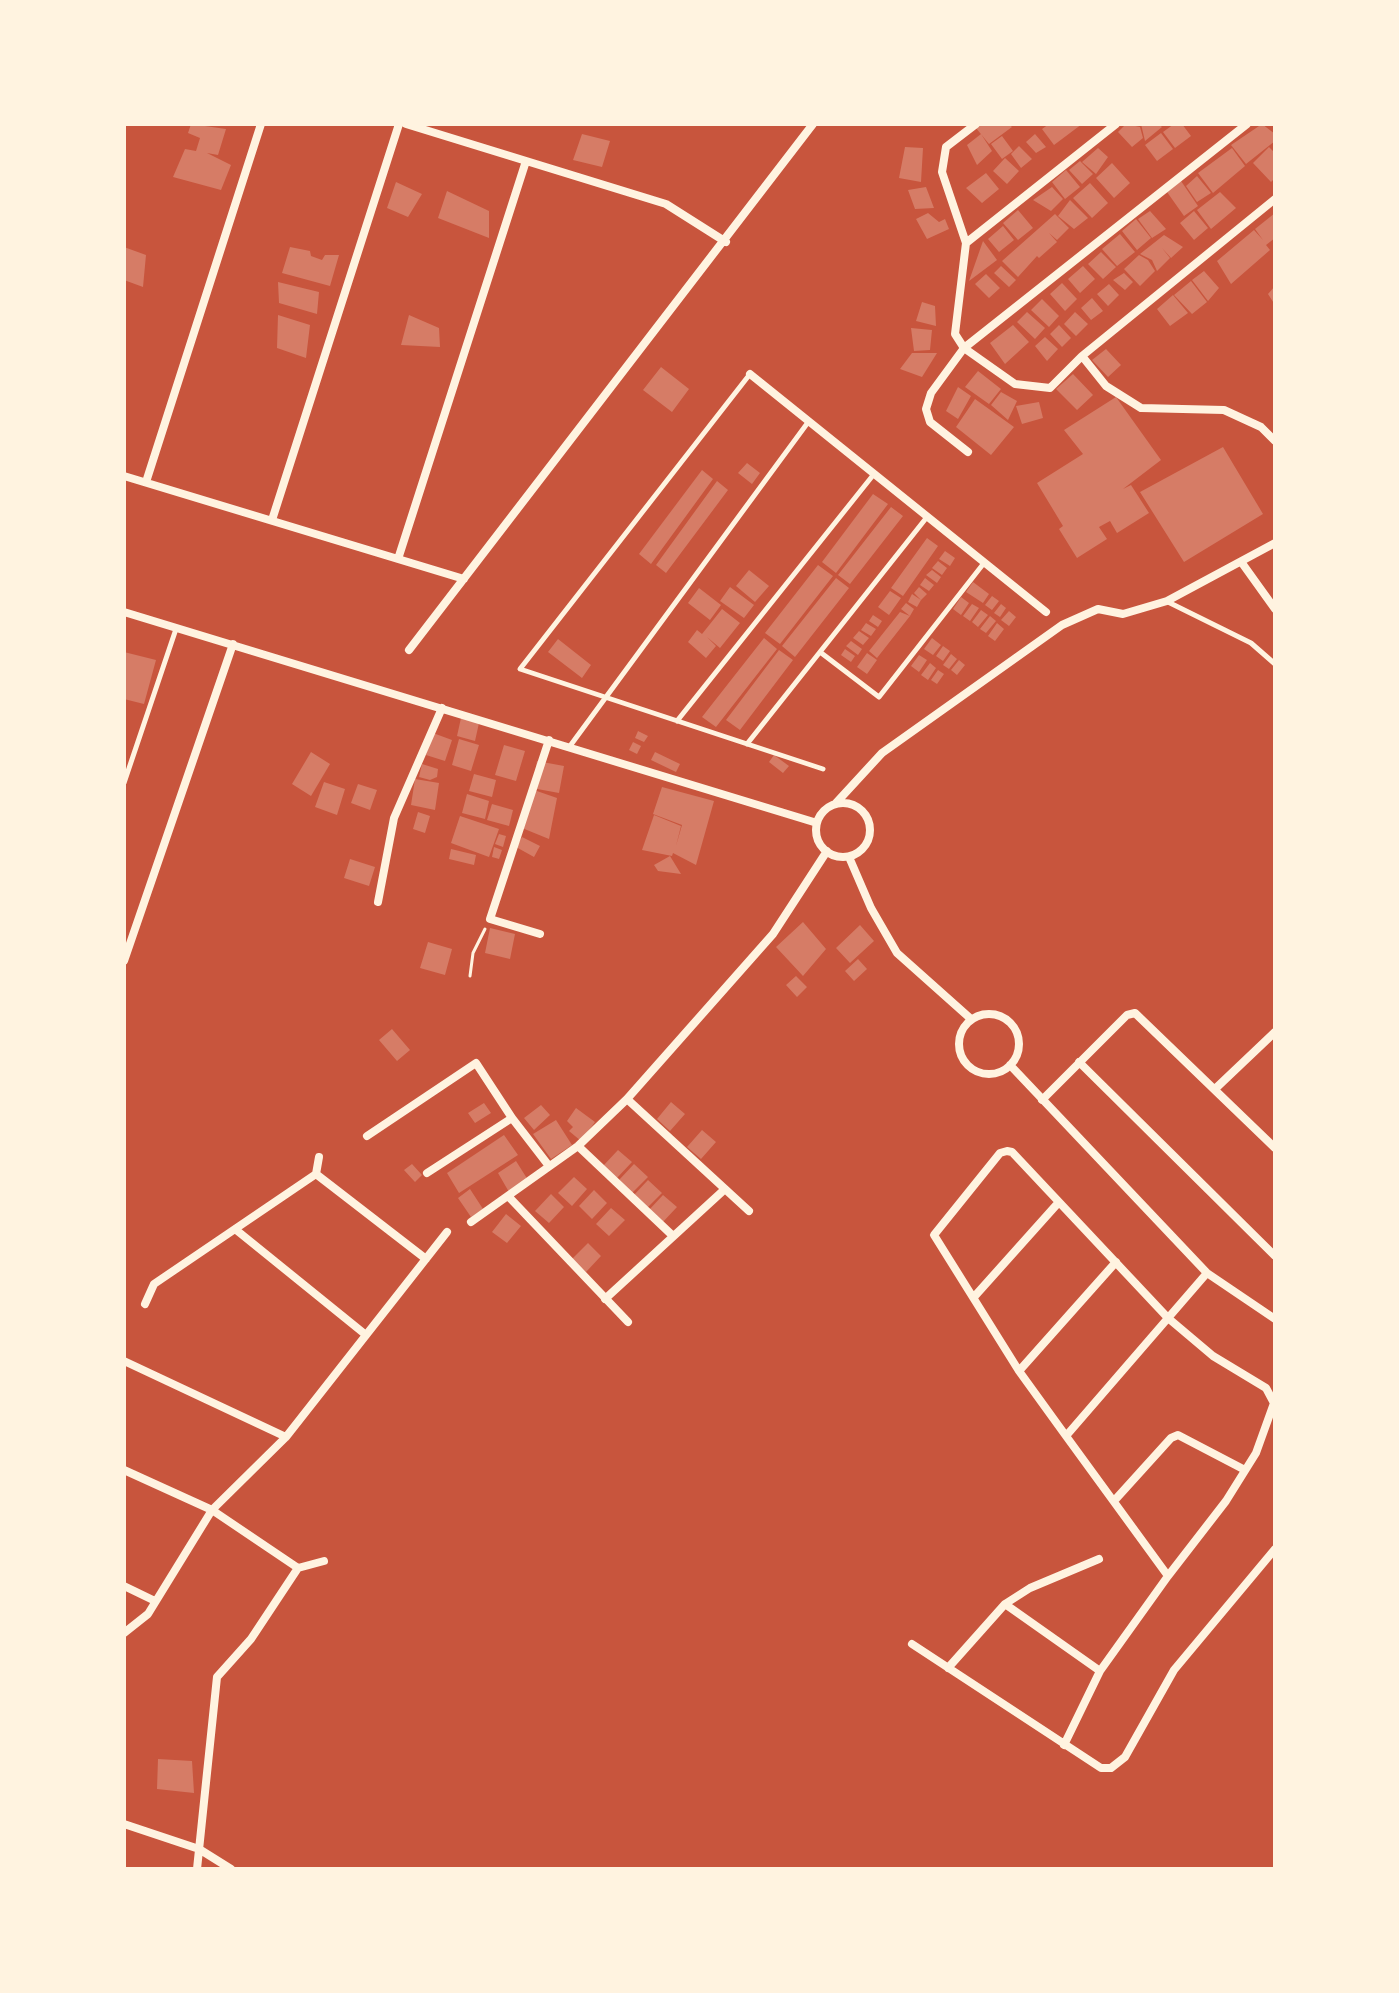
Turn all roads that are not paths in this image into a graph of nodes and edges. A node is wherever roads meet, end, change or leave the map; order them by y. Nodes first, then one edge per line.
1 (261, 124) edge
2 (399, 124) edge
3 (406, 124) edge
4 (976, 124) edge
5 (1116, 124) edge
6 (1247, 124) edge
7 (812, 125) edge
8 (526, 161) junction
9 (1275, 199) edge
10 (726, 242) junction
11 (966, 243) junction
12 (964, 348) junction
13 (1082, 356) junction
14 (750, 374) joint
15 (809, 421) junction
16 (1275, 441) edge
17 (968, 452) dead end
18 (874, 474) junction
19 (124, 476) edge
20 (146, 482) junction
21 (927, 517) junction
22 (272, 520) junction
23 (1275, 543) edge
24 (398, 559) junction
25 (984, 562) junction
26 (1242, 563) junction
27 (464, 579) junction
28 (1167, 601) junction
29 (1275, 609) edge
30 (124, 612) edge
31 (1046, 612) dead end
32 (176, 628) junction
33 (233, 644) junction
34 (409, 650) dead end
35 (820, 652) junction
36 (1275, 664) edge
37 (604, 699) junction
38 (442, 708) junction
39 (677, 721) junction
40 (549, 740) junction
41 (747, 744) junction
42 (570, 746) junction
43 (823, 769) dead end
44 (124, 783) edge
45 (836, 803) junction
46 (817, 823) junction
47 (827, 851) junction
48 (849, 857) junction
49 (378, 902) dead end
50 (540, 934) dead end
51 (124, 961) edge
52 (971, 1019) junction
53 (1274, 1035) edge
54 (1079, 1062) junction
55 (1010, 1065) junction
56 (1215, 1089) junction
57 (627, 1099) junction
58 (1042, 1100) junction
59 (512, 1118) junction
60 (367, 1136) dead end
61 (578, 1146) junction
62 (1275, 1148) edge
63 (319, 1157) dead end
64 (549, 1166) junction
65 (427, 1173) dead end
66 (316, 1174) junction
67 (725, 1189) junction
68 (508, 1196) junction
69 (1059, 1202) junction
70 (749, 1211) dead end
71 (471, 1222) dead end
72 (235, 1229) junction
73 (447, 1232) dead end
74 (673, 1236) junction
75 (1275, 1256) edge
76 (426, 1259) junction
77 (1116, 1262) junction
78 (1207, 1273) junction
79 (974, 1297) junction
80 (605, 1299) junction
81 (145, 1304) dead end
82 (1168, 1318) junction
83 (1275, 1319) edge
84 (628, 1322) dead end
85 (366, 1335) junction
86 (124, 1361) edge
87 (1019, 1371) junction
88 (1066, 1436) junction
89 (286, 1437) junction
90 (124, 1470) edge
91 (1245, 1470) junction
92 (1114, 1501) junction
93 (212, 1510) junction
94 (1275, 1549) edge
95 (1099, 1559) dead end
96 (324, 1561) dead end
97 (298, 1568) junction
98 (1168, 1576) junction
99 (124, 1586) edge
100 (155, 1601) junction
101 (1005, 1604) junction
102 (124, 1633) edge
103 (912, 1644) dead end
104 (948, 1668) junction
105 (1100, 1671) junction
106 (1064, 1745) junction
107 (124, 1824) edge
108 (199, 1849) junction
109 (197, 1869) edge
110 (231, 1869) edge

1 - 20 street
2 - 22 street
3 - 8 street
4 - 11 street
5 - 11 street
6 - 12 street
7 - 10 street
8 - 10 street
8 - 24 street
9 - 13 street
10 - 27 street
11 - 12 street
12 - 13 street
12 - 17 street
13 - 16 street
14 - 15 street
14 - 37 lane
15 - 18 street
15 - 37 lane
18 - 21 street
18 - 39 lane
19 - 20 street
20 - 22 street
21 - 25 street
21 - 35 lane
22 - 24 street
23 - 26 street
24 - 27 street
25 - 31 street
25 - 35 lane
26 - 28 street
26 - 29 street
27 - 34 street
28 - 36 lane
28 - 45 street
30 - 32 street
32 - 33 street
32 - 44 lane
33 - 38 street
33 - 51 street
35 - 41 lane
37 - 39 lane
37 - 42 lane
38 - 40 street
38 - 49 street
39 - 41 lane
40 - 42 street
40 - 50 street
41 - 43 lane
42 - 46 street
45 - 46 street
45 - 48 street
46 - 47 street
47 - 48 street
47 - 57 street
48 - 52 street
52 - 55 street
52 - 55 street
53 - 56 street
54 - 56 street
54 - 58 street
54 - 75 street
55 - 58 street
56 - 62 street
57 - 61 street
57 - 67 street
58 - 78 street
59 - 60 street
59 - 64 street
59 - 65 street
61 - 64 street
61 - 74 street
63 - 66 street
64 - 68 street
66 - 72 street
66 - 76 street
67 - 70 street
67 - 74 street
68 - 71 street
68 - 80 street
69 - 77 street
69 - 79 street
69 - 79 street
72 - 81 street
72 - 85 street
73 - 76 street
74 - 80 street
76 - 85 street
77 - 82 street
77 - 87 street
78 - 82 street
78 - 83 street
79 - 87 street
80 - 84 street
82 - 88 street
82 - 91 street
85 - 89 street
86 - 89 street
87 - 88 street
88 - 92 street
89 - 93 street
90 - 93 street
91 - 92 street
91 - 98 street
92 - 98 street
93 - 97 street
93 - 100 street
94 - 106 street
95 - 101 street
96 - 97 street
97 - 108 street
98 - 105 street
99 - 100 street
100 - 102 street
101 - 104 street
101 - 105 street
103 - 104 street
104 - 106 street
105 - 106 street
107 - 108 street
108 - 109 street
108 - 110 street

